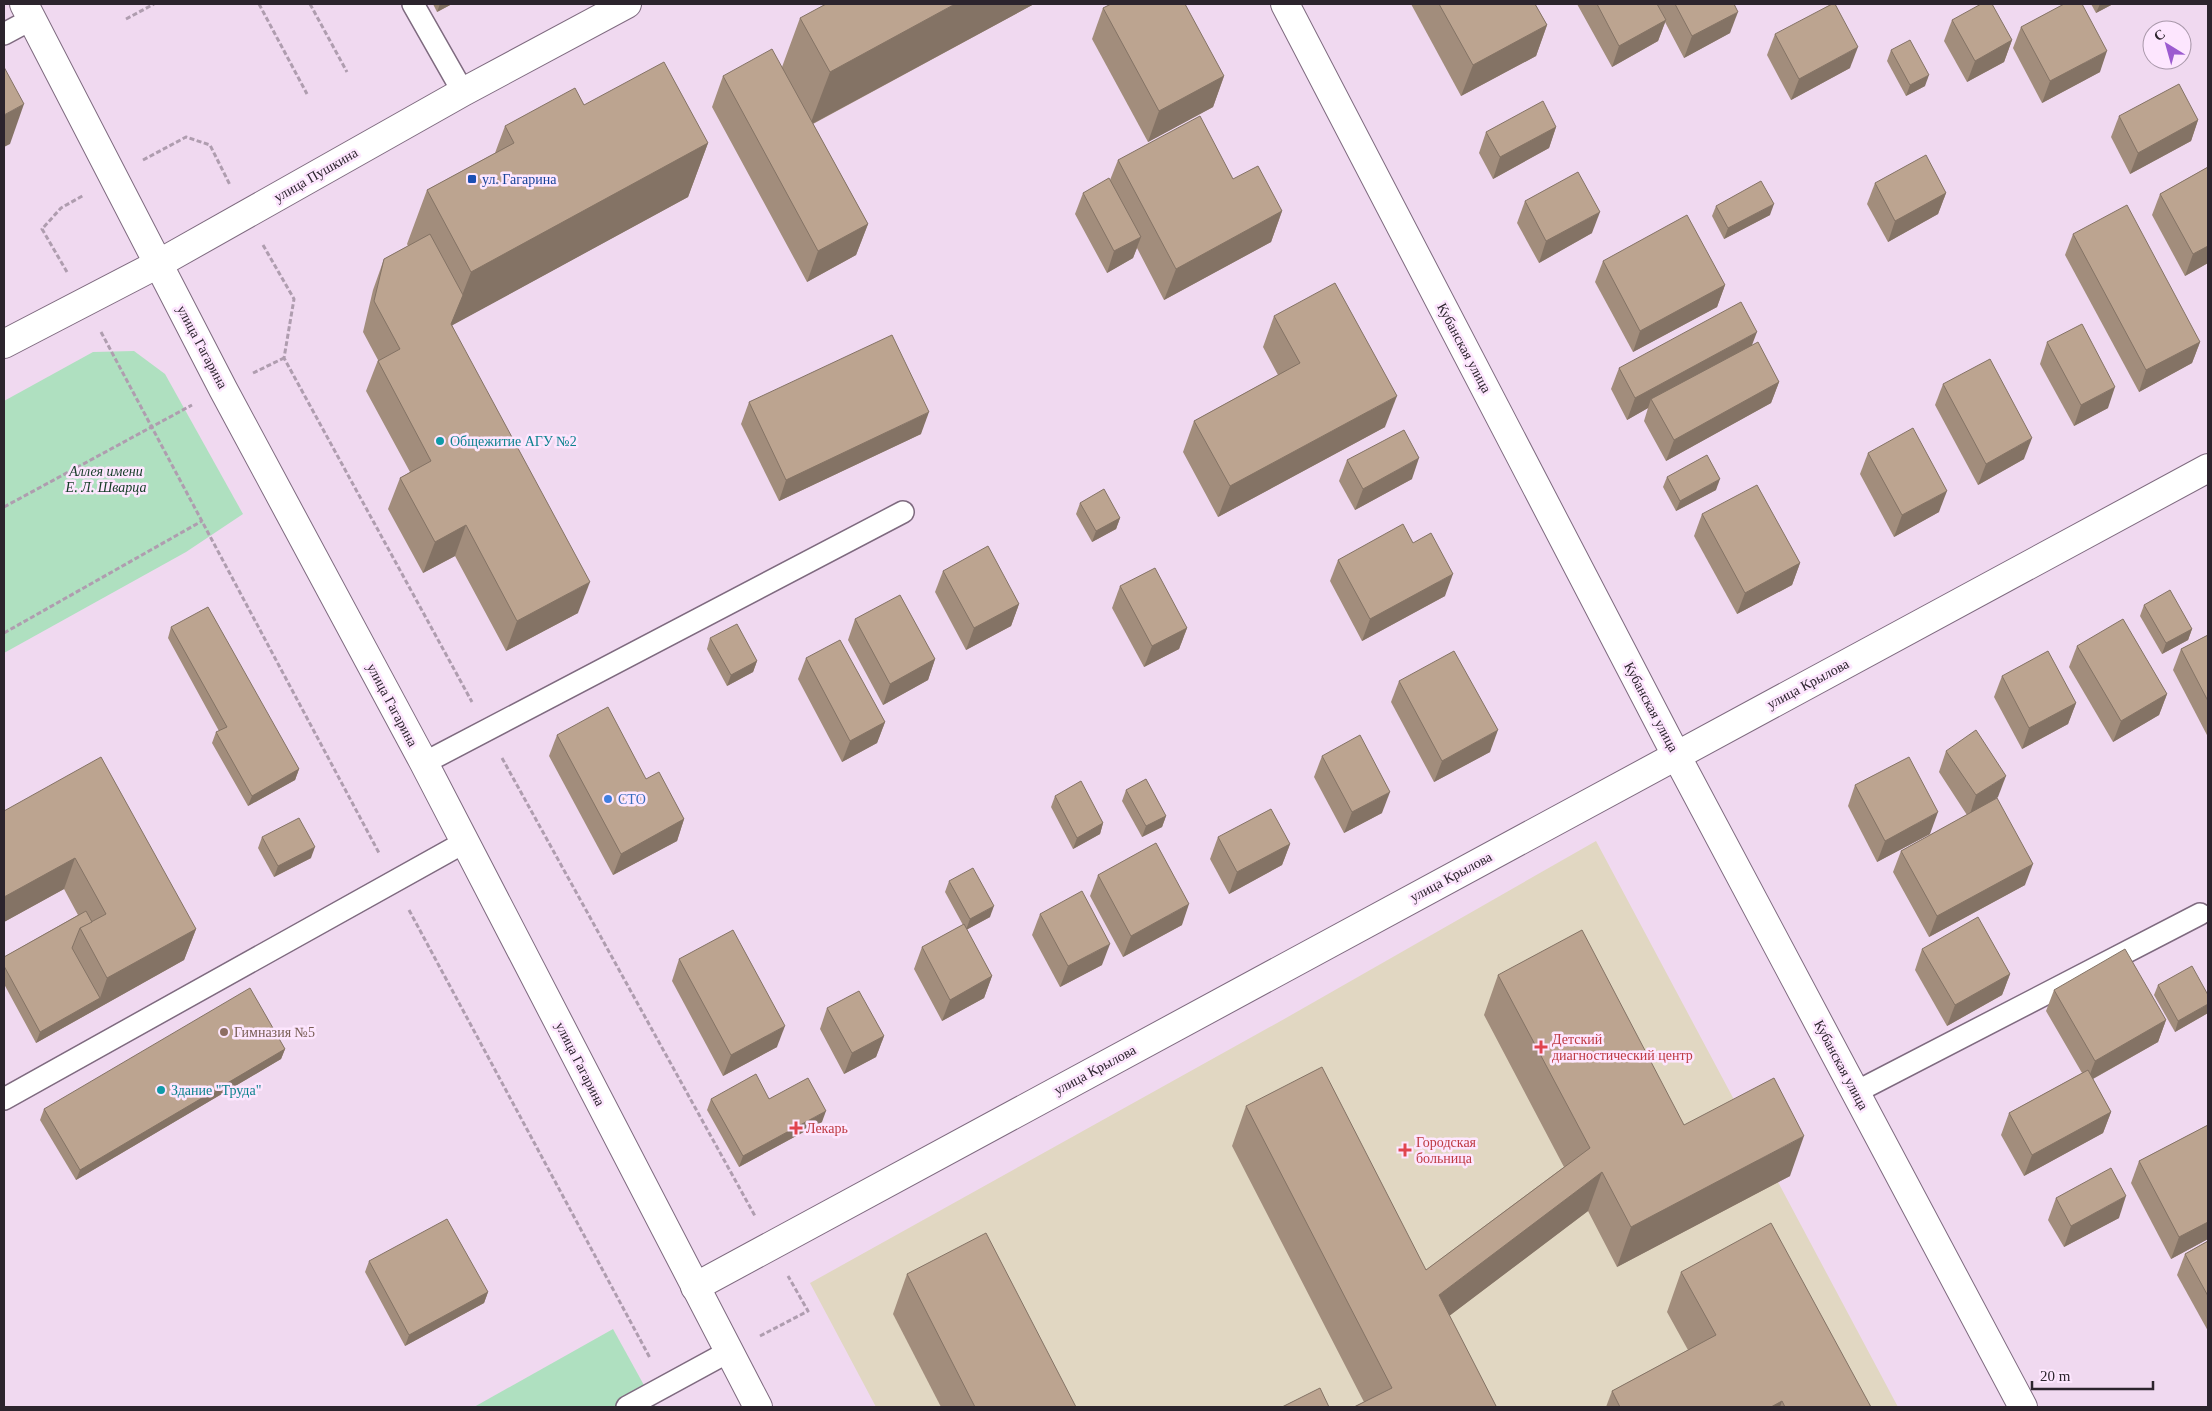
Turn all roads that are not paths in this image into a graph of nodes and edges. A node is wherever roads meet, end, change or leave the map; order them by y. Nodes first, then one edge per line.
1 (413, 4) edge
2 (628, 4) edge
3 (1285, 4) edge
4 (28, 11) edge
5 (4, 34) edge
6 (464, 92) junction
7 (158, 264) junction
8 (4, 344) edge
9 (2208, 468) edge
10 (904, 512) dead end
11 (1676, 755) junction
12 (424, 763) junction
13 (464, 842) junction
14 (2200, 914) dead end
15 (1856, 1092) junction
16 (4, 1098) edge
17 (695, 1288) junction
18 (728, 1352) junction
19 (627, 1407) edge
20 (758, 1407) edge
21 (2023, 1407) edge

1 - 6 lane
2 - 6 street, улица Пушкина
3 - 11 street, Кубанская улица
4 - 5 lane
4 - 7 street, улица Гагарина
6 - 7 street, улица Пушкина
7 - 8 street, улица Пушкина
7 - 12 street, улица Гагарина
9 - 11 street, улица Крылова
10 - 12 lane
11 - 15 street, Кубанская улица
11 - 17 street, улица Крылова
12 - 13 street, улица Гагарина
13 - 16 lane
13 - 17 street, улица Гагарина
14 - 15 lane
15 - 21 street, Кубанская улица
17 - 18 street, улица Гагарина
18 - 19 lane
18 - 20 street, улица Гагарина

